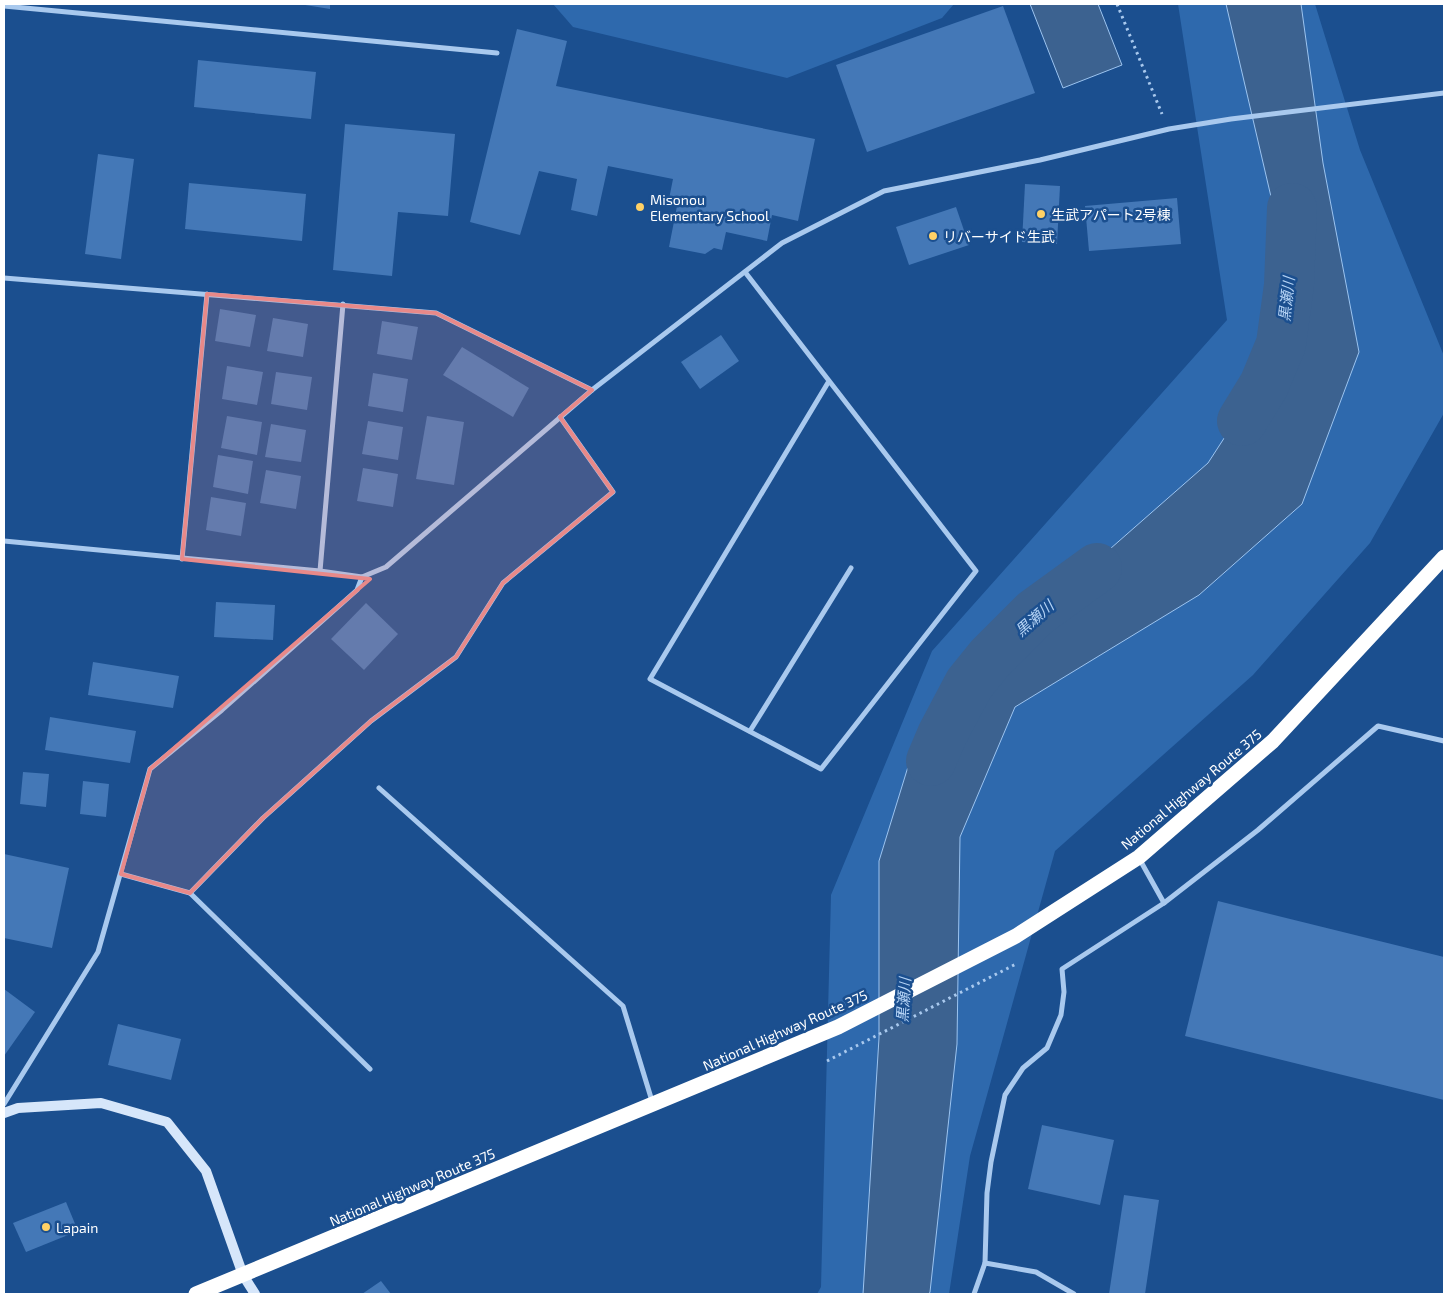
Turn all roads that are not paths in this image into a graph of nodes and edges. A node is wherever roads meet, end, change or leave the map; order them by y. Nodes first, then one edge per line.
1 (4, 6) edge
2 (497, 53) dead end
3 (1444, 93) edge
4 (745, 272) junction
5 (4, 278) edge
6 (207, 294) junction
7 (343, 304) junction
8 (829, 381) junction
9 (592, 390) junction
10 (560, 418) junction
11 (4, 541) edge
12 (1444, 557) edge
13 (182, 559) junction
14 (851, 568) dead end
15 (320, 571) junction
16 (362, 577) junction
17 (750, 731) junction
18 (1444, 741) edge
19 (379, 788) dead end
20 (1139, 857) junction
21 (121, 874) junction
22 (190, 893) junction
23 (1164, 903) junction
24 (370, 1069) dead end
25 (4, 1104) edge
26 (653, 1104) junction
27 (4, 1113) edge
28 (985, 1263) junction
29 (242, 1275) junction
30 (196, 1294) edge
31 (255, 1294) edge
32 (974, 1294) edge
33 (1074, 1294) edge

1 - 2 street
3 - 4 street
4 - 8 street
4 - 9 street
5 - 6 street
6 - 7 street
6 - 13 street
7 - 9 street
7 - 15 street
8 - 17 street
8 - 17 street
9 - 10 street
10 - 16 street
10 - 22 street
11 - 13 street
12 - 20 highway, National Highway Route 375
13 - 15 street
14 - 17 street
15 - 16 street
16 - 21 street
18 - 23 street
19 - 26 street
20 - 23 street
20 - 26 highway, National Highway Route 375
21 - 22 street
21 - 25 street
22 - 24 street
23 - 28 street
26 - 29 highway, National Highway Route 375
27 - 29 street
28 - 32 street
28 - 33 street
29 - 30 highway, National Highway Route 375
29 - 31 street

